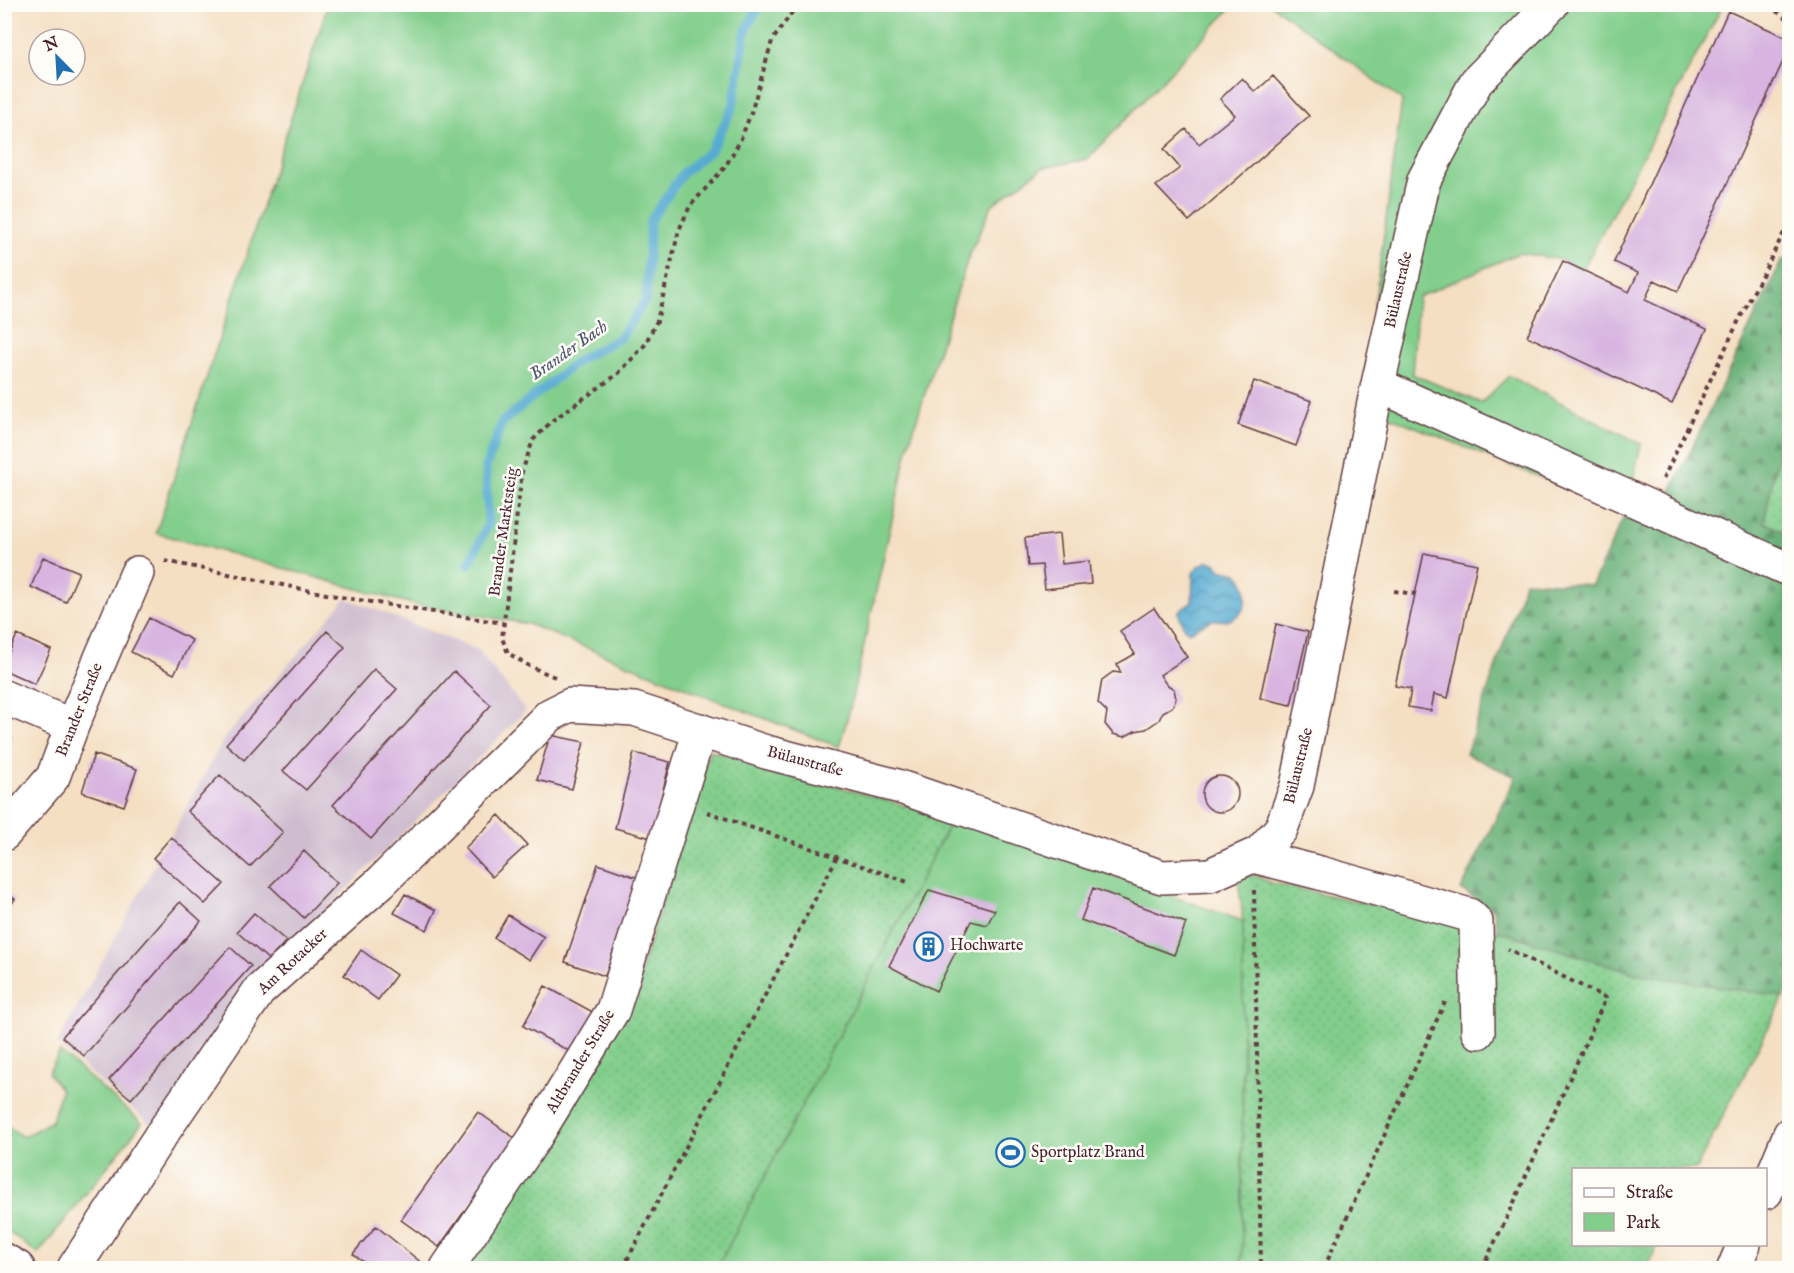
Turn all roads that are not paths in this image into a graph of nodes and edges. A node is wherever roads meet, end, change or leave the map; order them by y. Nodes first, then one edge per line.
1 (1552, 4) edge
2 (1378, 385) junction
3 (1790, 570) edge
4 (137, 573) road end
5 (565, 692) joint
6 (4, 697) edge
7 (72, 726) junction
8 (700, 730) junction
9 (4, 834) edge
10 (1253, 856) junction
11 (1478, 1032) dead end
12 (1790, 1134) edge
13 (1767, 1190) edge
14 (1744, 1246) edge
15 (4, 1260) edge
16 (18, 1269) edge
17 (74, 1269) edge
18 (447, 1269) edge
19 (1734, 1269) edge

1 - 2 street, Bülaustraße
2 - 3 street
2 - 10 street, Bülaustraße
4 - 7 street, Brander Straße
5 - 8 street, Bülaustraße
5 - 17 street, Am Rotacker
6 - 7 street
7 - 9 street, Brander Straße
8 - 10 street, Bülaustraße
8 - 18 street, Altbrander Straße
10 - 11 street
12 - 13 street
14 - 19 street
15 - 16 street

